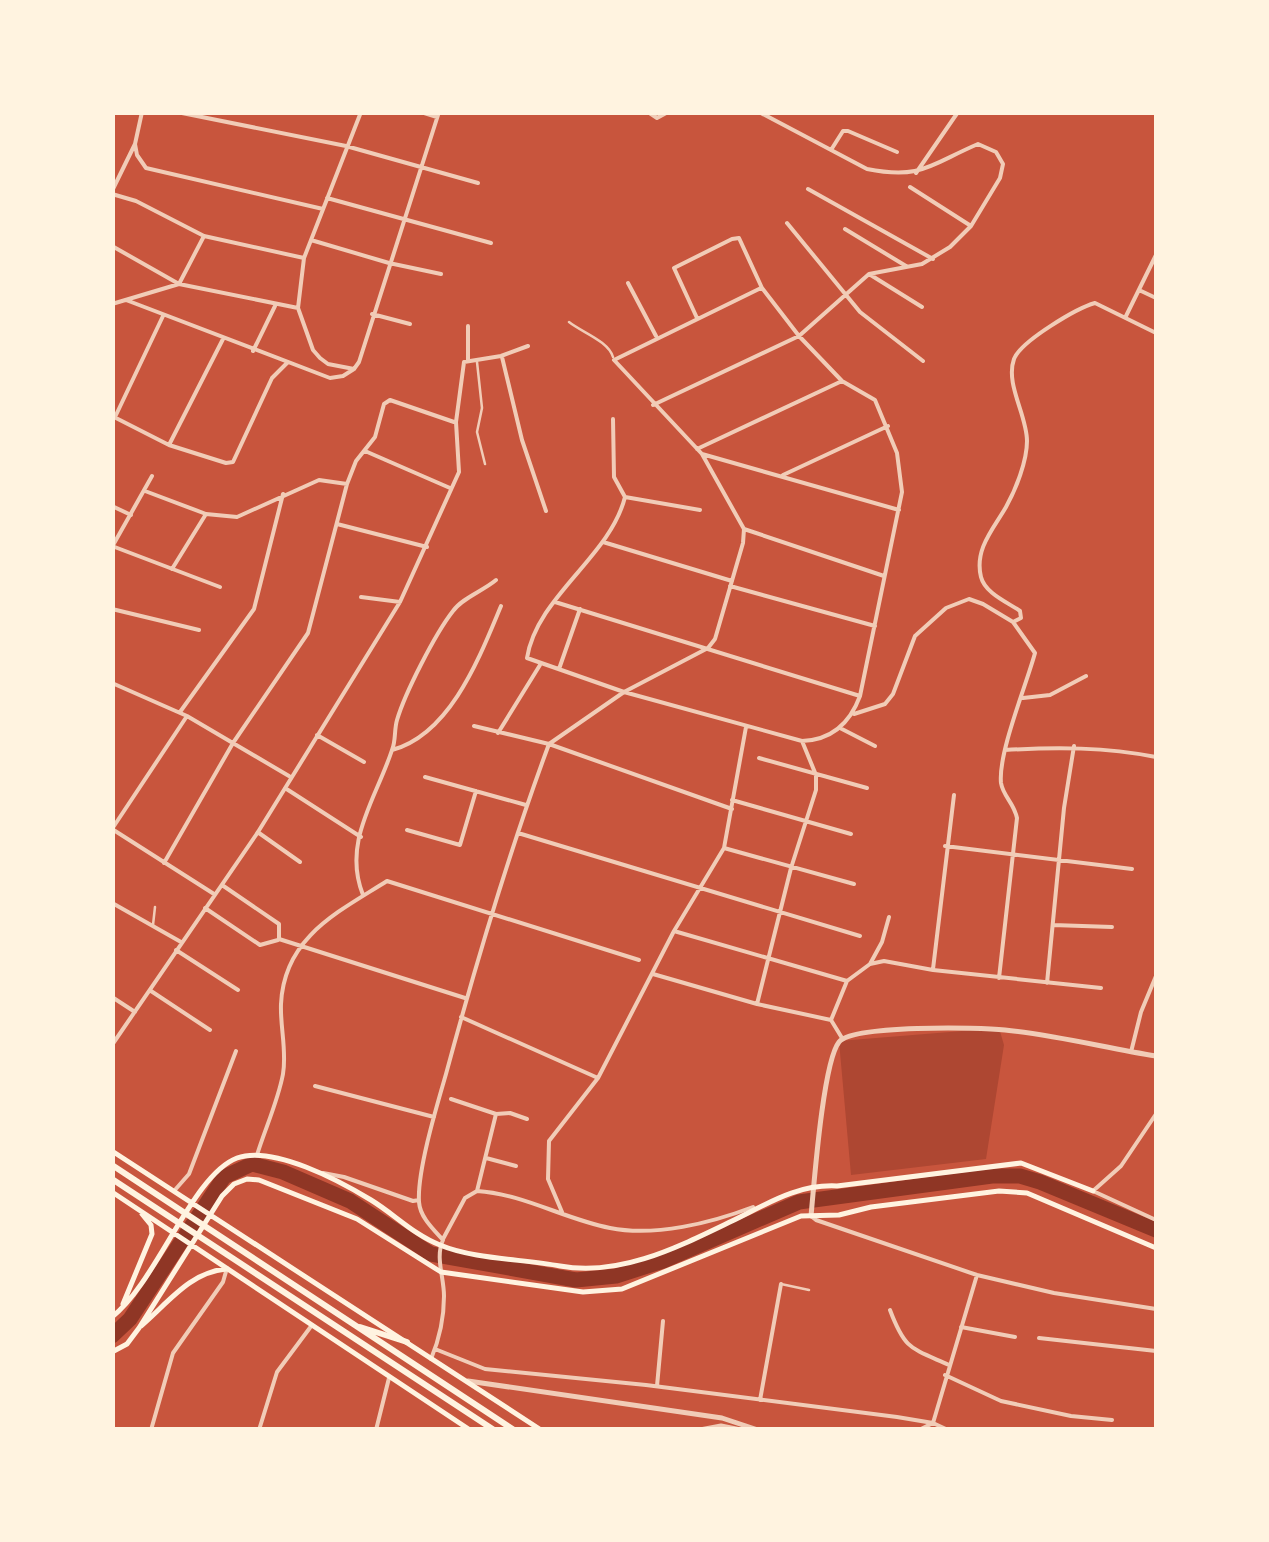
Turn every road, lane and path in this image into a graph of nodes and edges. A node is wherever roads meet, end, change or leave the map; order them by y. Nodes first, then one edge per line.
1 (142, 112) edge
2 (177, 112) edge
3 (361, 112) edge
4 (422, 112) edge
5 (648, 112) edge
6 (758, 112) edge
7 (958, 112) edge
8 (438, 115) edge
9 (665, 115) edge
10 (135, 144) junction
11 (346, 146) junction
12 (830, 151) junction
13 (897, 152) dead end
14 (420, 168) junction
15 (916, 173) junction
16 (478, 183) dead end
17 (910, 186) dead end
18 (808, 189) dead end
19 (112, 193) edge
20 (327, 198) junction
21 (323, 209) junction
22 (402, 219) junction
23 (787, 223) dead end
24 (970, 226) junction
25 (846, 229) dead end
26 (204, 236) junction
27 (311, 240) junction
28 (492, 243) dead end
29 (112, 246) edge
30 (1156, 256) edge
31 (304, 258) junction
32 (933, 260) junction
33 (389, 263) junction
34 (906, 266) junction
35 (441, 274) dead end
36 (869, 274) junction
37 (628, 283) dead end
38 (179, 284) junction
39 (762, 288) junction
40 (1139, 290) junction
41 (844, 295) junction
42 (1156, 298) edge
43 (126, 300) junction
44 (112, 304) edge
45 (276, 304) junction
46 (922, 307) dead end
47 (298, 308) junction
48 (164, 314) junction
49 (372, 314) junction
50 (1126, 316) junction
51 (697, 318) junction
52 (569, 322) dead end
53 (410, 324) dead end
54 (468, 326) dead end
55 (1156, 334) edge
56 (800, 336) junction
57 (656, 338) junction
58 (223, 339) junction
59 (528, 346) dead end
60 (253, 351) junction
61 (501, 356) junction
62 (476, 360) junction
63 (614, 360) junction
64 (466, 361) junction
65 (924, 361) dead end
66 (287, 363) junction
67 (354, 369) junction
68 (842, 381) junction
69 (653, 405) junction
70 (114, 416) edge
71 (613, 419) dead end
72 (456, 422) junction
73 (888, 426) junction
74 (169, 445) junction
75 (697, 449) junction
76 (364, 451) junction
77 (702, 454) junction
78 (485, 464) dead end
79 (152, 476) dead end
80 (780, 476) junction
81 (347, 484) junction
82 (450, 488) junction
83 (145, 491) junction
84 (283, 494) junction
85 (625, 497) junction
86 (112, 506) edge
87 (700, 510) dead end
88 (899, 510) junction
89 (546, 511) dead end
90 (206, 514) junction
91 (132, 516) junction
92 (337, 524) junction
93 (744, 530) junction
94 (603, 542) junction
95 (113, 546) edge
96 (428, 547) junction
97 (172, 569) junction
98 (884, 576) junction
99 (496, 580) dead end
100 (731, 583) junction
101 (220, 587) dead end
102 (361, 597) dead end
103 (400, 602) junction
104 (555, 602) junction
105 (502, 606) dead end
106 (112, 609) edge
107 (580, 610) junction
108 (1013, 622) junction
109 (876, 626) junction
110 (199, 630) dead end
111 (708, 648) junction
112 (541, 663) junction
113 (559, 669) junction
114 (1086, 676) dead end
115 (112, 684) edge
116 (624, 692) junction
117 (860, 696) junction
118 (1023, 698) junction
119 (180, 712) junction
120 (854, 714) junction
121 (187, 716) junction
122 (474, 726) dead end
123 (746, 726) junction
124 (840, 728) junction
125 (498, 733) junction
126 (317, 735) junction
127 (802, 741) junction
128 (233, 743) junction
129 (549, 744) junction
130 (875, 746) dead end
131 (1074, 746) junction
132 (392, 750) junction
133 (1005, 750) junction
134 (1156, 757) edge
135 (759, 758) dead end
136 (364, 762) dead end
137 (816, 774) junction
138 (290, 776) junction
139 (426, 777) dead end
140 (284, 787) junction
141 (867, 788) dead end
142 (476, 791) junction
143 (954, 795) dead end
144 (732, 800) junction
145 (526, 805) junction
146 (732, 809) junction
147 (804, 821) junction
148 (112, 829) edge
149 (407, 830) dead end
150 (258, 832) junction
151 (518, 834) junction
152 (851, 834) dead end
153 (361, 836) junction
154 (945, 846) junction
155 (724, 848) junction
156 (1013, 855) junction
157 (1060, 861) junction
158 (300, 862) dead end
159 (164, 863) junction
160 (791, 868) junction
161 (1132, 869) dead end
162 (854, 884) dead end
163 (222, 885) junction
164 (698, 888) junction
165 (215, 895) junction
166 (363, 896) junction
167 (114, 904) edge
168 (156, 907) dead end
169 (205, 908) junction
170 (780, 912) junction
171 (493, 914) junction
172 (889, 917) dead end
173 (1053, 924) junction
174 (153, 926) junction
175 (1112, 928) dead end
176 (674, 931) junction
177 (860, 936) dead end
178 (280, 939) junction
179 (181, 942) junction
180 (302, 948) junction
181 (176, 950) junction
182 (768, 956) junction
183 (639, 960) dead end
184 (870, 964) junction
185 (933, 970) junction
186 (652, 974) junction
187 (1156, 976) edge
188 (999, 978) junction
189 (847, 981) junction
190 (1047, 983) junction
191 (1102, 988) dead end
192 (149, 990) junction
193 (238, 990) dead end
194 (112, 996) edge
195 (466, 998) junction
196 (757, 1004) junction
197 (135, 1012) junction
198 (462, 1016) junction
199 (831, 1020) junction
200 (210, 1030) dead end
201 (842, 1038) junction
202 (112, 1045) edge
203 (236, 1051) dead end
204 (1132, 1052) junction
205 (1156, 1056) edge
206 (598, 1078) junction
207 (315, 1086) dead end
208 (451, 1098) dead end
209 (496, 1114) junction
210 (1156, 1114) edge
211 (434, 1118) junction
212 (528, 1119) dead end
213 (112, 1151) edge
214 (257, 1155) junction
215 (485, 1158) junction
216 (112, 1165) edge
217 (516, 1166) dead end
218 (307, 1170) junction
219 (112, 1179) edge
220 (814, 1187) junction
221 (477, 1191) junction
222 (1093, 1191) junction
223 (112, 1192) edge
224 (177, 1193) junction
225 (124, 1200) junction
226 (419, 1200) junction
227 (770, 1202) junction
228 (562, 1212) junction
229 (812, 1213) junction
230 (1156, 1220) edge
231 (441, 1244) junction
232 (1156, 1248) edge
233 (227, 1268) junction
234 (441, 1270) junction
235 (977, 1274) junction
236 (781, 1284) joint
237 (809, 1290) dead end
238 (122, 1308) junction
239 (1156, 1309) edge
240 (890, 1310) dead end
241 (112, 1317) edge
242 (663, 1321) dead end
243 (353, 1325) junction
244 (312, 1326) junction
245 (961, 1327) junction
246 (139, 1328) junction
247 (1015, 1337) dead end
248 (1039, 1338) dead end
249 (407, 1342) junction
250 (436, 1349) junction
251 (1156, 1351) edge
252 (112, 1352) edge
253 (431, 1360) junction
254 (949, 1364) junction
255 (945, 1376) junction
256 (390, 1378) junction
257 (468, 1381) junction
258 (656, 1386) junction
259 (760, 1400) junction
260 (1112, 1420) dead end
261 (933, 1422) junction
262 (921, 1429) edge
263 (151, 1430) edge
264 (259, 1430) edge
265 (376, 1430) edge
266 (470, 1430) edge
267 (494, 1430) edge
268 (514, 1430) edge
269 (541, 1430) edge
270 (700, 1430) edge
271 (741, 1430) edge
272 (758, 1430) edge
273 (948, 1430) edge

1 - 10 street
2 - 11 street
3 - 11 street
4 - 8 street
5 - 9 street
6 - 12 street
7 - 15 street
8 - 14 street
10 - 19 street
10 - 21 street
11 - 14 street
11 - 20 street
12 - 13 street
12 - 15 street
14 - 16 street
14 - 22 street
15 - 24 street
17 - 24 street
18 - 32 street
19 - 26 street
20 - 21 street
20 - 22 street
21 - 27 street
22 - 28 street
22 - 33 street
23 - 41 street
24 - 32 street
25 - 34 street
26 - 31 street
26 - 38 street
27 - 31 street
27 - 33 street
29 - 38 street
30 - 40 street
31 - 47 street
32 - 34 street
33 - 35 street
33 - 49 street
34 - 36 street
36 - 41 street
36 - 46 street
37 - 57 street
38 - 43 street
38 - 45 street
39 - 51 street
39 - 51 street
39 - 56 street
40 - 42 street
40 - 50 street
41 - 56 street
41 - 65 street
43 - 44 street
43 - 48 street
45 - 47 street
45 - 60 street
47 - 67 street
48 - 58 street
48 - 70 street
49 - 53 street
49 - 67 street
50 - 55 street
50 - 108 street
51 - 57 street
52 - 63 street
54 - 64 street
56 - 68 street
56 - 69 street
57 - 63 street
58 - 60 street
58 - 74 street
59 - 61 street
60 - 66 street
61 - 62 street
61 - 89 street
62 - 64 street
62 - 78 street
63 - 69 street
64 - 72 street
66 - 67 street
66 - 74 street
68 - 73 street
68 - 75 street
69 - 75 street
70 - 74 street
71 - 85 street
72 - 76 street
72 - 82 street
73 - 80 street
73 - 88 street
75 - 77 street
76 - 81 street
76 - 82 street
77 - 80 street
77 - 93 street
79 - 83 street
80 - 88 street
81 - 84 street
81 - 92 street
82 - 96 street
83 - 90 street
83 - 91 street
84 - 90 street
84 - 119 street
85 - 87 street
85 - 94 street
86 - 91 street
88 - 98 street
90 - 97 street
91 - 95 street
92 - 96 street
92 - 128 street
93 - 98 street
93 - 100 street
94 - 100 street
94 - 104 street
95 - 97 street
96 - 103 street
97 - 101 street
98 - 109 street
99 - 132 street
100 - 109 street
100 - 111 street
102 - 103 street
103 - 126 street
104 - 107 street
104 - 112 street
105 - 132 street
106 - 110 street
107 - 111 street
107 - 113 street
108 - 118 street
108 - 120 street
109 - 117 street
111 - 116 street
111 - 117 street
112 - 113 street
112 - 125 street
113 - 116 street
114 - 118 street
115 - 119 street
116 - 123 street
116 - 129 street
117 - 120 street
118 - 133 street
119 - 121 street
120 - 124 street
121 - 128 street
121 - 148 street
122 - 125 street
123 - 127 street
123 - 144 street
124 - 127 street
124 - 130 street
125 - 129 street
126 - 136 street
126 - 138 street
127 - 137 street
128 - 138 street
128 - 159 street
129 - 145 street
129 - 146 street
131 - 133 street
131 - 134 street
131 - 157 street
132 - 153 street
133 - 156 street
135 - 137 street
137 - 141 street
137 - 147 street
138 - 140 street
139 - 142 street
140 - 150 street
140 - 153 street
142 - 145 street
142 - 149 street
143 - 154 street
144 - 146 street
144 - 147 street
145 - 151 street
146 - 155 street
147 - 152 street
147 - 160 street
148 - 159 street
150 - 158 street
150 - 163 street
151 - 164 street
151 - 171 street
153 - 166 street
154 - 156 street
154 - 185 street
155 - 160 street
155 - 164 street
156 - 157 street
156 - 188 street
157 - 161 street
157 - 173 street
159 - 165 street
160 - 162 street
160 - 170 street
163 - 165 street
163 - 178 street
164 - 170 street
164 - 176 street
165 - 169 street
166 - 171 street
166 - 180 street
167 - 174 street
168 - 174 street
169 - 178 street
169 - 179 street
170 - 177 street
170 - 182 street
171 - 183 street
171 - 195 street
172 - 184 street
173 - 175 street
173 - 190 street
174 - 179 street
176 - 182 street
176 - 186 street
178 - 180 street
179 - 181 street
180 - 195 street
180 - 214 street
181 - 192 street
181 - 193 street
182 - 189 street
182 - 196 street
184 - 185 street
184 - 189 street
185 - 188 street
186 - 196 street
186 - 206 street
187 - 204 street
188 - 190 street
189 - 199 street
190 - 191 street
192 - 197 street
192 - 200 street
194 - 197 street
195 - 198 street
196 - 199 street
197 - 202 street
198 - 206 street
198 - 211 street
199 - 201 street
201 - 204 street
201 - 220 street
203 - 224 street
204 - 205 street
206 - 228 street
207 - 211 street
208 - 209 street
209 - 212 street
209 - 215 street
210 - 222 street
211 - 226 street
213 - 224 main road
214 - 218 main road
214 - 238 main road
215 - 217 street
215 - 221 street
216 - 243 highway
218 - 226 street
218 - 231 main road
219 - 267 highway
220 - 222 main road
220 - 227 main road
220 - 229 street
221 - 228 street
221 - 231 street
222 - 230 street
223 - 225 main road
224 - 249 main road
225 - 233 main road
225 - 238 main road
226 - 231 street
227 - 228 street
227 - 231 main road
229 - 232 main road
229 - 234 main road
229 - 235 street
231 - 234 street
233 - 244 main road
233 - 246 main road
233 - 263 street
234 - 246 main road
234 - 250 street
235 - 239 street
235 - 245 street
236 - 237 street
236 - 259 street
238 - 241 main road
240 - 254 street
242 - 258 street
243 - 249 highway
243 - 268 highway
244 - 256 main road
244 - 264 street
245 - 247 street
245 - 254 street
246 - 252 main road
248 - 251 street
249 - 253 main road
250 - 253 street
250 - 258 street
253 - 257 main road
254 - 255 street
255 - 260 street
255 - 261 street
256 - 265 street
256 - 266 main road
257 - 269 main road
257 - 272 street
258 - 259 street
259 - 261 street
261 - 262 street
261 - 273 street
270 - 271 street

